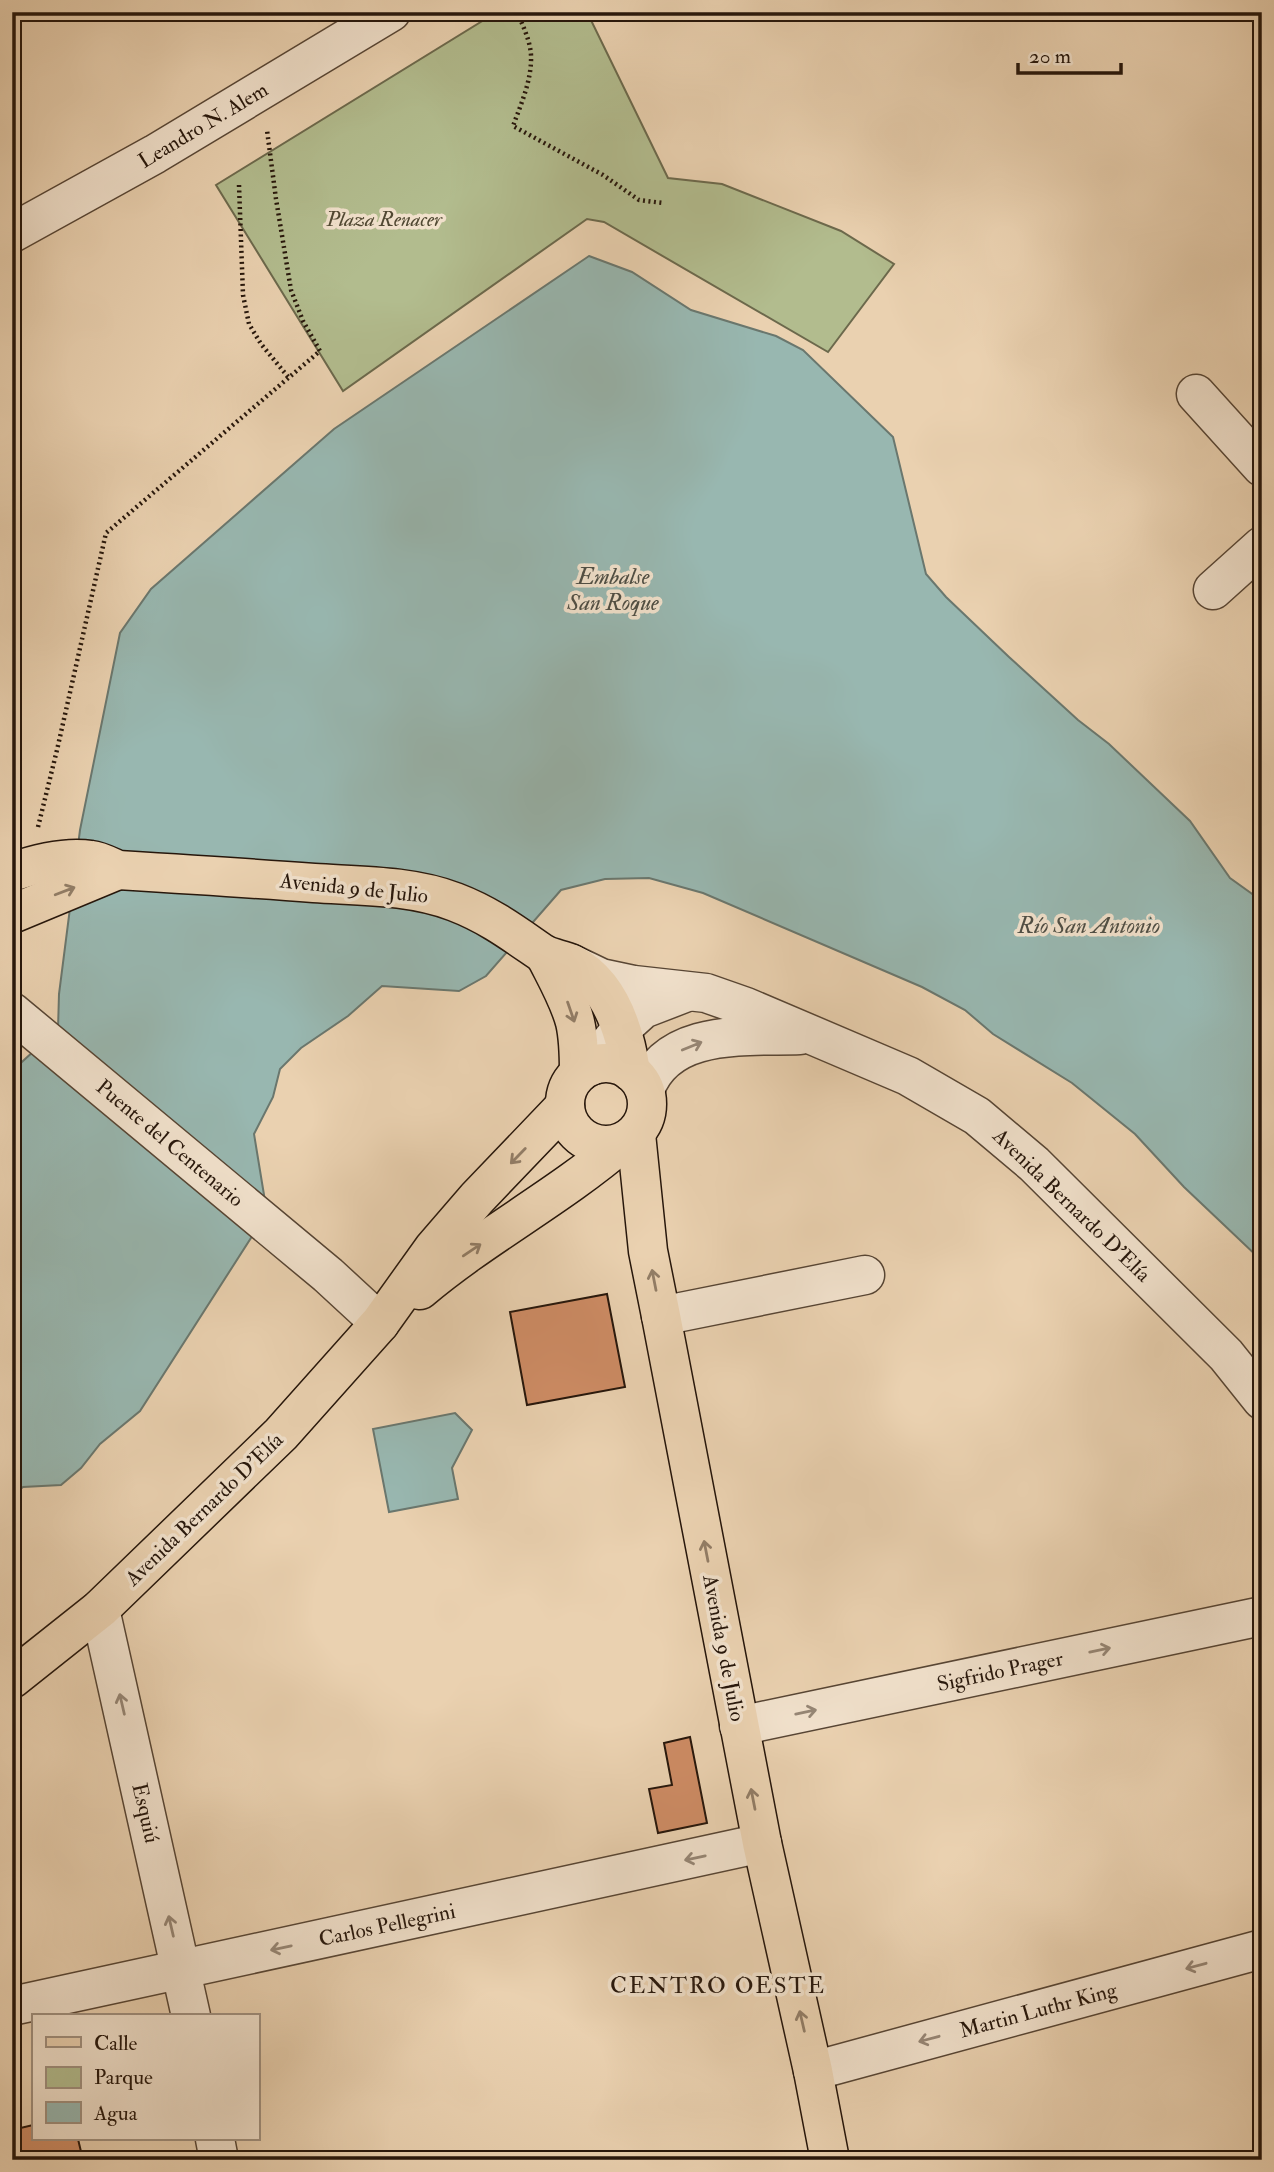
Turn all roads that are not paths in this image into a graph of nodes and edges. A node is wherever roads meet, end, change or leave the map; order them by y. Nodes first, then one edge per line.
1 (391, 12) edge
2 (12, 233) edge
3 (1196, 394) dead end
4 (1262, 467) edge
5 (1262, 546) edge
6 (1213, 590) dead end
7 (18, 861) edge
8 (103, 864) junction
9 (12, 914) edge
10 (559, 960) junction
11 (693, 991) junction
12 (12, 1012) edge
13 (622, 1028) junction
14 (812, 1034) junction
15 (638, 1081) junction
16 (579, 1082) junction
17 (630, 1138) junction
18 (864, 1275) dead end
19 (661, 1316) junction
20 (380, 1323) junction
21 (1262, 1400) edge
22 (100, 1609) junction
23 (1262, 1616) edge
24 (12, 1679) edge
25 (739, 1726) junction
26 (762, 1843) junction
27 (1262, 1949) edge
28 (181, 1970) junction
29 (12, 2006) edge
30 (191, 2014) edge
31 (813, 2070) junction
32 (215, 2140) edge
33 (219, 2160) edge
34 (830, 2160) edge

1 - 2 street, Leandro N. Alem
3 - 4 street
5 - 6 street
7 - 8 main road, Avenida 9 de Julio
9 -> 8 main road
8 - 10 main road, Avenida 9 de Julio
10 - 11 street, Avenida Bernardo D'Elía
10 - 13 main road, Avenida 9 de Julio
10 -> 16 main road
11 - 13 street, Avenida Bernardo D'Elía
11 - 14 street, Avenida Bernardo D'Elía
12 - 20 street, Puente del Centenario
13 - 15 main road, Avenida 9 de Julio
13 - 16 street, Avenida Bernardo D'Elía
15 -> 14 street, Avenida Bernardo D'Elía
14 - 21 street, Avenida Bernardo D'Elía
15 - 16 main road
15 - 17 main road
16 - 17 main road
16 -> 20 main road, Avenida Bernardo D'Elía
19 -> 17 main road, Avenida 9 de Julio
20 -> 17 main road, Avenida Bernardo D'Elía
18 - 19 street
25 -> 19 main road, Avenida 9 de Julio
20 - 22 main road, Avenida Bernardo D'Elía
22 - 24 main road, Avenida Bernardo D'Elía
28 -> 22 street, Esquiú
25 -> 23 street, Sigfrido Prager
26 -> 25 main road, Avenida 9 de Julio
26 -> 28 street, Carlos Pellegrini
31 -> 26 main road, Avenida 9 de Julio
27 -> 31 street, Martin Luthr King
28 - 29 street, Carlos Pellegrini
28 - 30 street, Esquiú
31 - 34 main road, Avenida 9 de Julio
32 - 33 street

